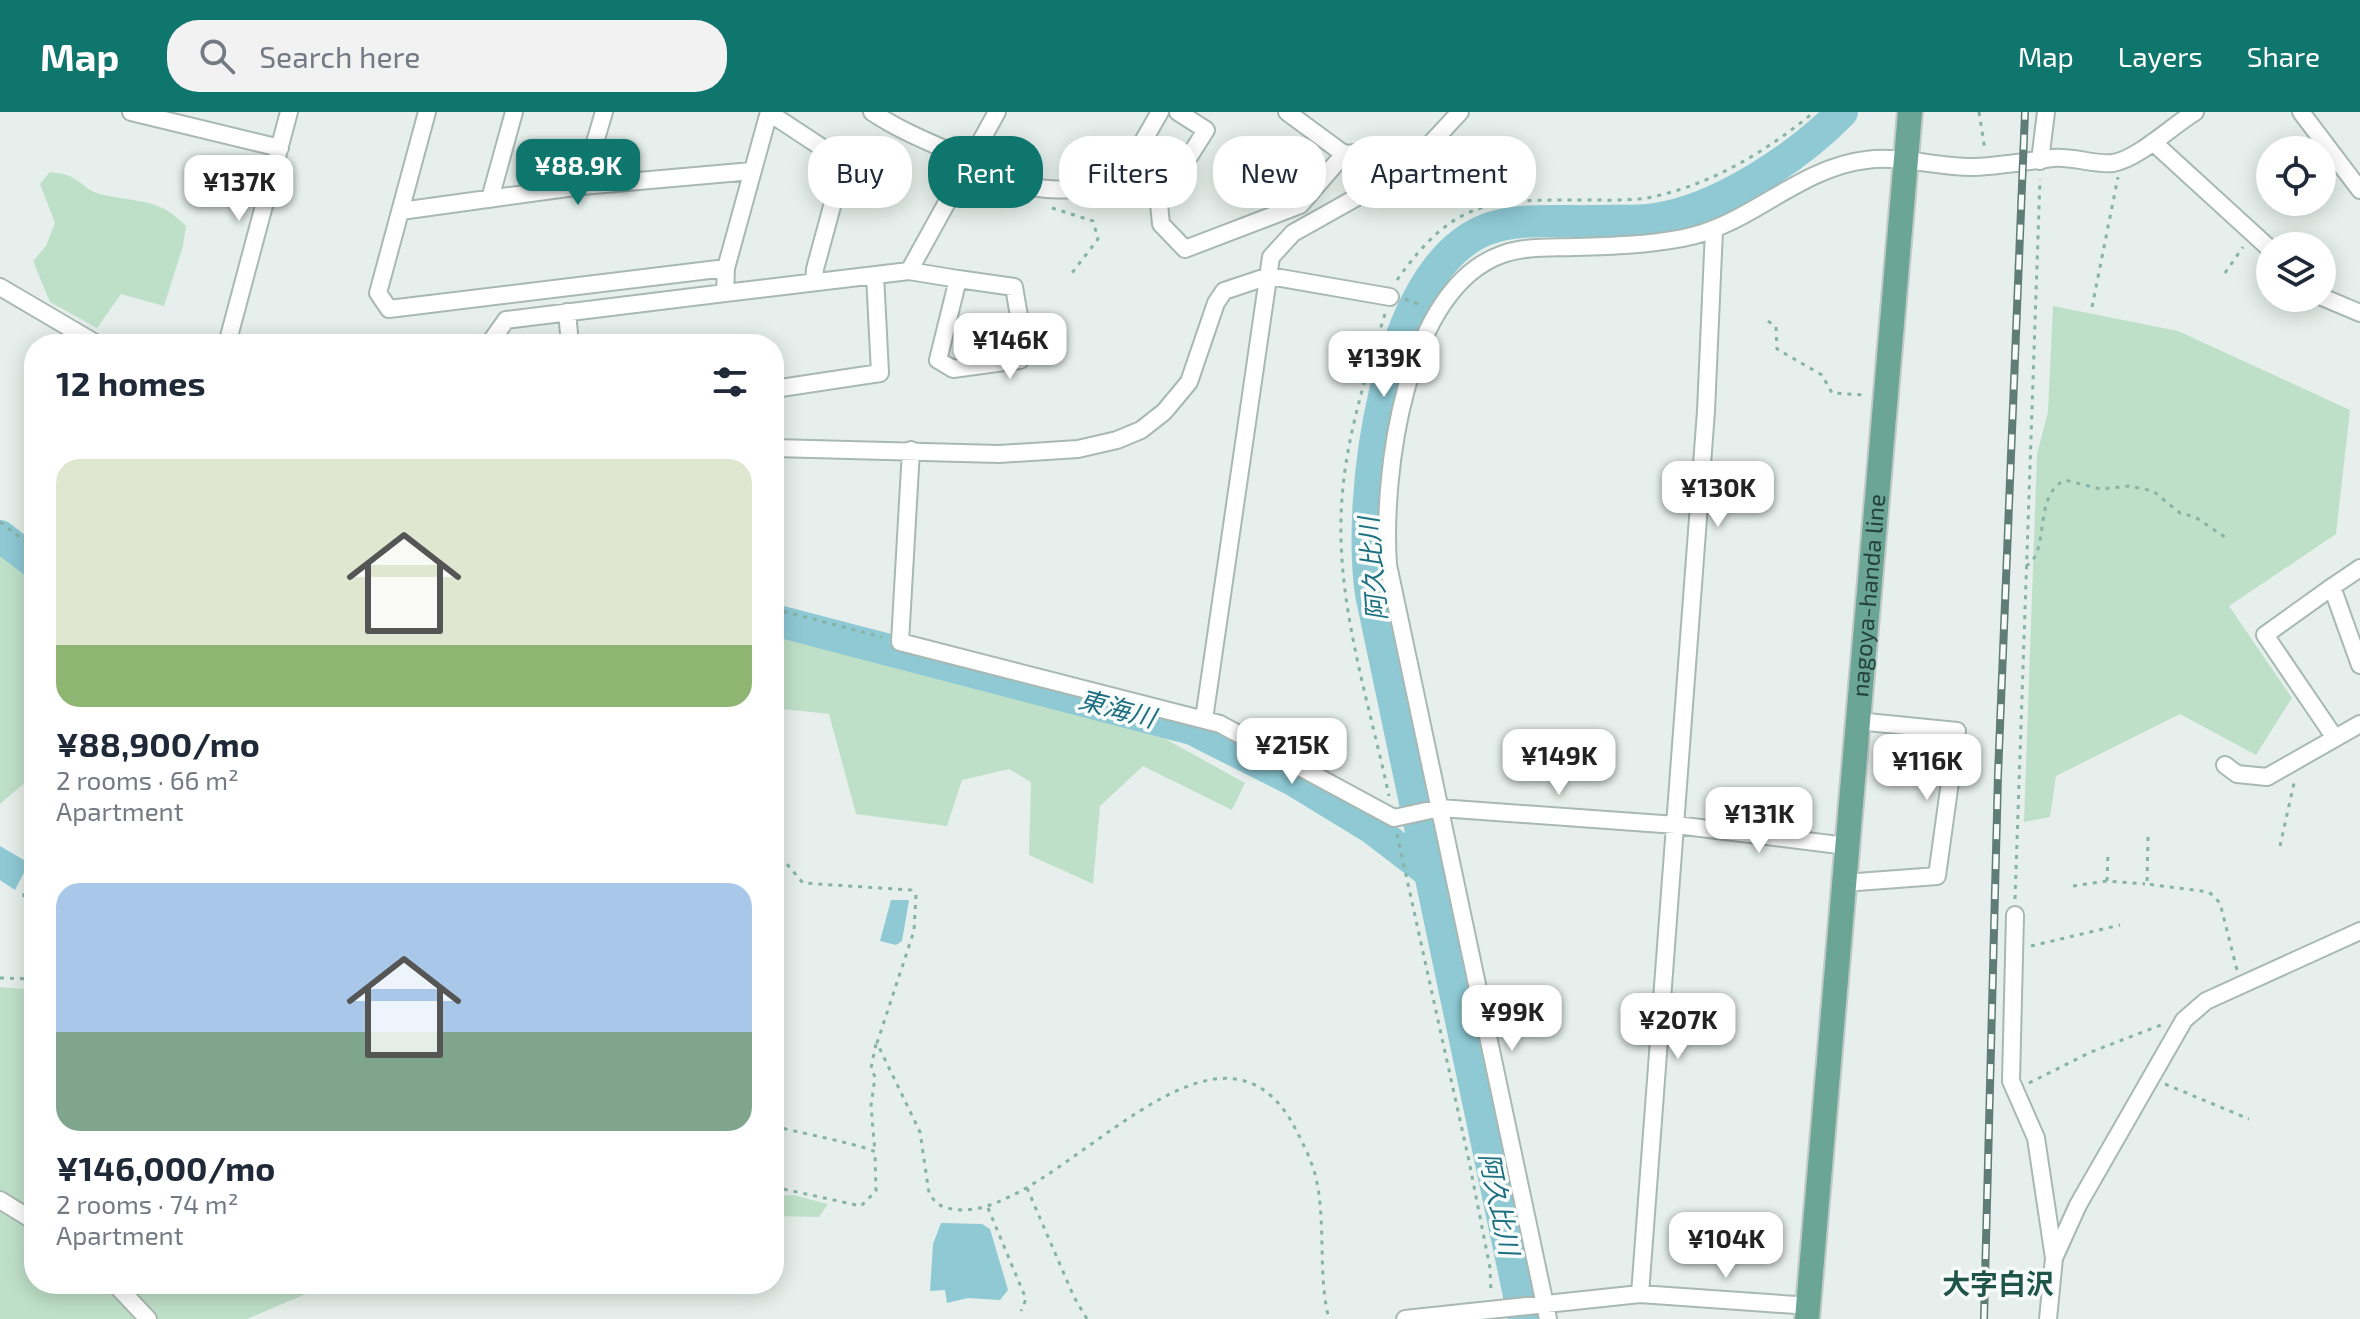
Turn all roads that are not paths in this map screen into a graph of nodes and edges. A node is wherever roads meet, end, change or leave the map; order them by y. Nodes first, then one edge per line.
1 (131, 112) edge
2 (289, 112) edge
3 (427, 112) edge
4 (514, 112) edge
5 (604, 112) edge
6 (872, 112) edge
7 (997, 112) edge
8 (1160, 112) edge
9 (1178, 112) edge
10 (1287, 112) edge
11 (1460, 112) edge
12 (1910, 112) edge
13 (2046, 112) edge
14 (2195, 112) edge
15 (2301, 112) edge
16 (770, 113) edge
17 (984, 136) edge
18 (1440, 136) edge
19 (928, 142) edge
20 (2153, 142) junction
21 (280, 148) junction
22 (1342, 153) edge
23 (1342, 156) edge
24 (2040, 161) junction
25 (1906, 163) junction
26 (752, 171) junction
27 (582, 186) junction
28 (1043, 187) edge
29 (2360, 190) edge
30 (490, 199) junction
31 (1342, 206) edge
32 (944, 208) edge
33 (401, 211) junction
34 (1714, 230) junction
35 (2256, 237) edge
36 (726, 268) junction
37 (909, 271) junction
38 (875, 275) junction
39 (1269, 276) junction
40 (958, 279) junction
41 (814, 282) junction
42 (0, 287) edge
43 (725, 293) junction
44 (1390, 296) road end
45 (2336, 303) edge
46 (567, 312) junction
47 (2360, 313) edge
48 (80, 334) edge
49 (230, 334) edge
50 (496, 334) edge
51 (569, 334) edge
52 (784, 387) edge
53 (784, 448) edge
54 (911, 450) junction
55 (2360, 568) edge
56 (2332, 587) junction
57 (2360, 665) edge
58 (1204, 719) junction
59 (1857, 721) junction
60 (2360, 724) edge
61 (2335, 738) junction
62 (2225, 765) dead end
63 (1440, 808) junction
64 (1676, 825) junction
65 (1847, 846) junction
66 (1844, 883) junction
67 (2015, 915) road end
68 (2360, 931) edge
69 (0, 1200) edge
70 (24, 1215) edge
71 (2054, 1258) junction
72 (124, 1294) edge
73 (1640, 1294) junction
74 (1548, 1312) edge
75 (1808, 1312) edge
76 (148, 1319) edge
77 (1405, 1319) edge
78 (2048, 1319) edge

1 - 21 street
2 - 21 street
3 - 33 street
4 - 30 street
5 - 27 street
6 - 19 street
7 - 17 street
8 - 28 street
9 - 23 street
10 - 22 street
11 - 18 street
12 - 25 main road, nagoya-handa line
13 - 24 street
14 - 20 street
15 - 29 street
16 - 26 street
16 - 41 street
20 - 24 street
20 - 35 street
21 - 49 street
24 - 25 street
25 - 34 street
25 - 59 main road, nagoya-handa line
26 - 27 street
26 - 36 street
27 - 30 street
30 - 33 street
31 - 39 street
32 - 37 street
33 - 36 street
34 - 63 street
34 - 64 street
36 - 43 street
37 - 38 street
37 - 40 street
38 - 41 street
38 - 52 street
39 - 44 street
39 - 54 street
39 - 58 street
40 - 40 street
41 - 43 street
42 - 48 street
43 - 46 street
45 - 47 street
46 - 50 street
46 - 51 street
53 - 54 street
54 - 58 street
55 - 56 street
56 - 57 street
56 - 61 street
58 - 63 street
59 - 65 main road, nagoya-handa line
59 - 66 street
60 - 61 street
61 - 62 street
63 - 64 street
63 - 74 street
64 - 65 street
64 - 73 street
65 - 66 main road, nagoya-handa line
66 - 75 main road, nagoya-handa line
67 - 71 street
68 - 71 street
69 - 70 street
71 - 78 street
72 - 76 street
73 - 74 street
73 - 75 street
74 - 77 street

